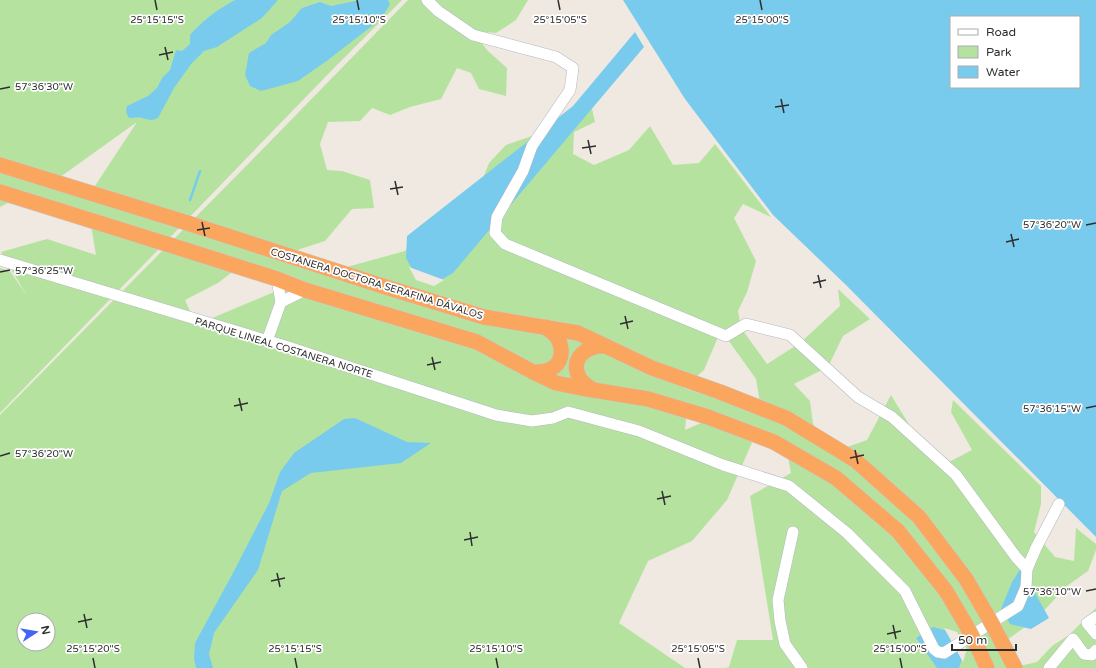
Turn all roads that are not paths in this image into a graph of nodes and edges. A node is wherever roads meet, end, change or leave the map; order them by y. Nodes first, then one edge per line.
1 (427, 0) edge
2 (0, 165) edge
3 (0, 192) edge
4 (0, 260) edge
5 (277, 279) junction
6 (305, 290) junction
7 (281, 302) junction
8 (545, 327) junction
9 (267, 341) junction
10 (605, 346) junction
11 (533, 372) junction
12 (593, 390) junction
13 (1059, 504) dead end
14 (793, 532) dead end
15 (1027, 569) junction
16 (1096, 617) edge
17 (1096, 634) edge
18 (1096, 650) edge
19 (802, 668) edge
20 (987, 668) edge
21 (1015, 668) edge
22 (1049, 668) edge

1 - 15 street
2 - 8 highway, COSTANERA DOCTORA SERAFINA DÁVALOS
3 - 5 highway
4 - 9 street, PARQUE LINEAL COSTANERA NORTE
5 - 6 highway
5 - 7 street
6 - 7 street
6 - 11 highway
7 - 9 street
8 - 10 highway, COSTANERA DOCTORA SERAFINA DÁVALOS
8 - 11 highway
9 - 15 street, PARQUE LINEAL COSTANERA NORTE
10 - 12 highway
10 - 21 highway, COSTANERA DOCTORA SERAFINA DÁVALOS, bridge
11 - 12 highway
12 - 20 highway, bridge
13 - 15 street
14 - 19 street
16 - 17 street
18 - 22 street

